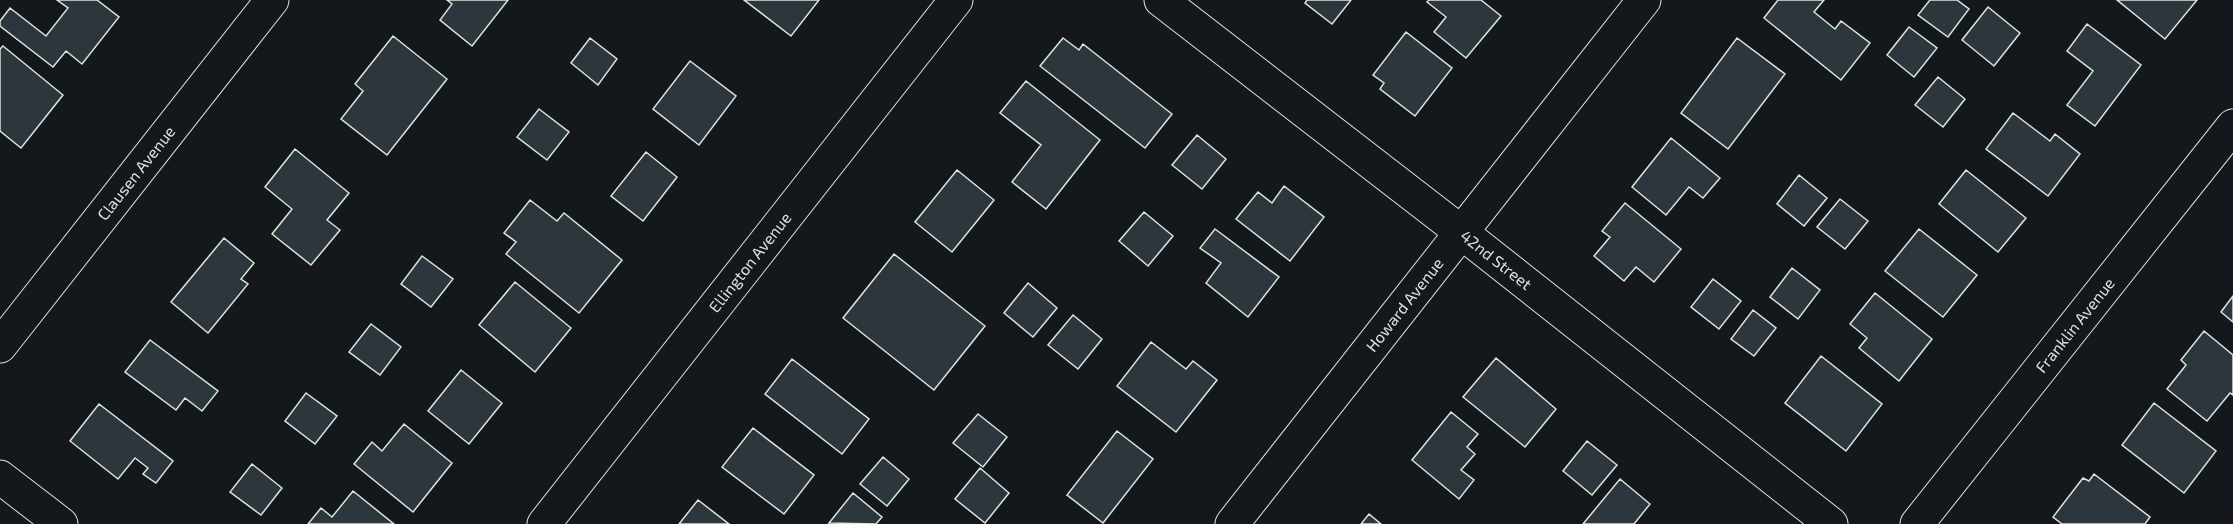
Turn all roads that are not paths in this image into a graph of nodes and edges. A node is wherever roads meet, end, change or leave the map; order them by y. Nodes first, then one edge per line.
1 (272, 0) edge
2 (956, 0) edge
3 (1161, 0) edge
4 (1644, 0) edge
5 (2233, 126) edge
6 (1461, 232) junction
7 (0, 346) edge
8 (0, 477) edge
9 (61, 524) edge
10 (544, 524) edge
11 (1232, 524) edge
12 (1831, 524) edge
13 (1917, 524) edge

1 - 7 street, Clausen Avenue
2 - 10 street, Ellington Avenue
3 - 6 street, 42nd Street
4 - 6 street, Howard Avenue
5 - 13 street, Franklin Avenue
6 - 11 street, Howard Avenue
6 - 12 street, 42nd Street
8 - 9 street

